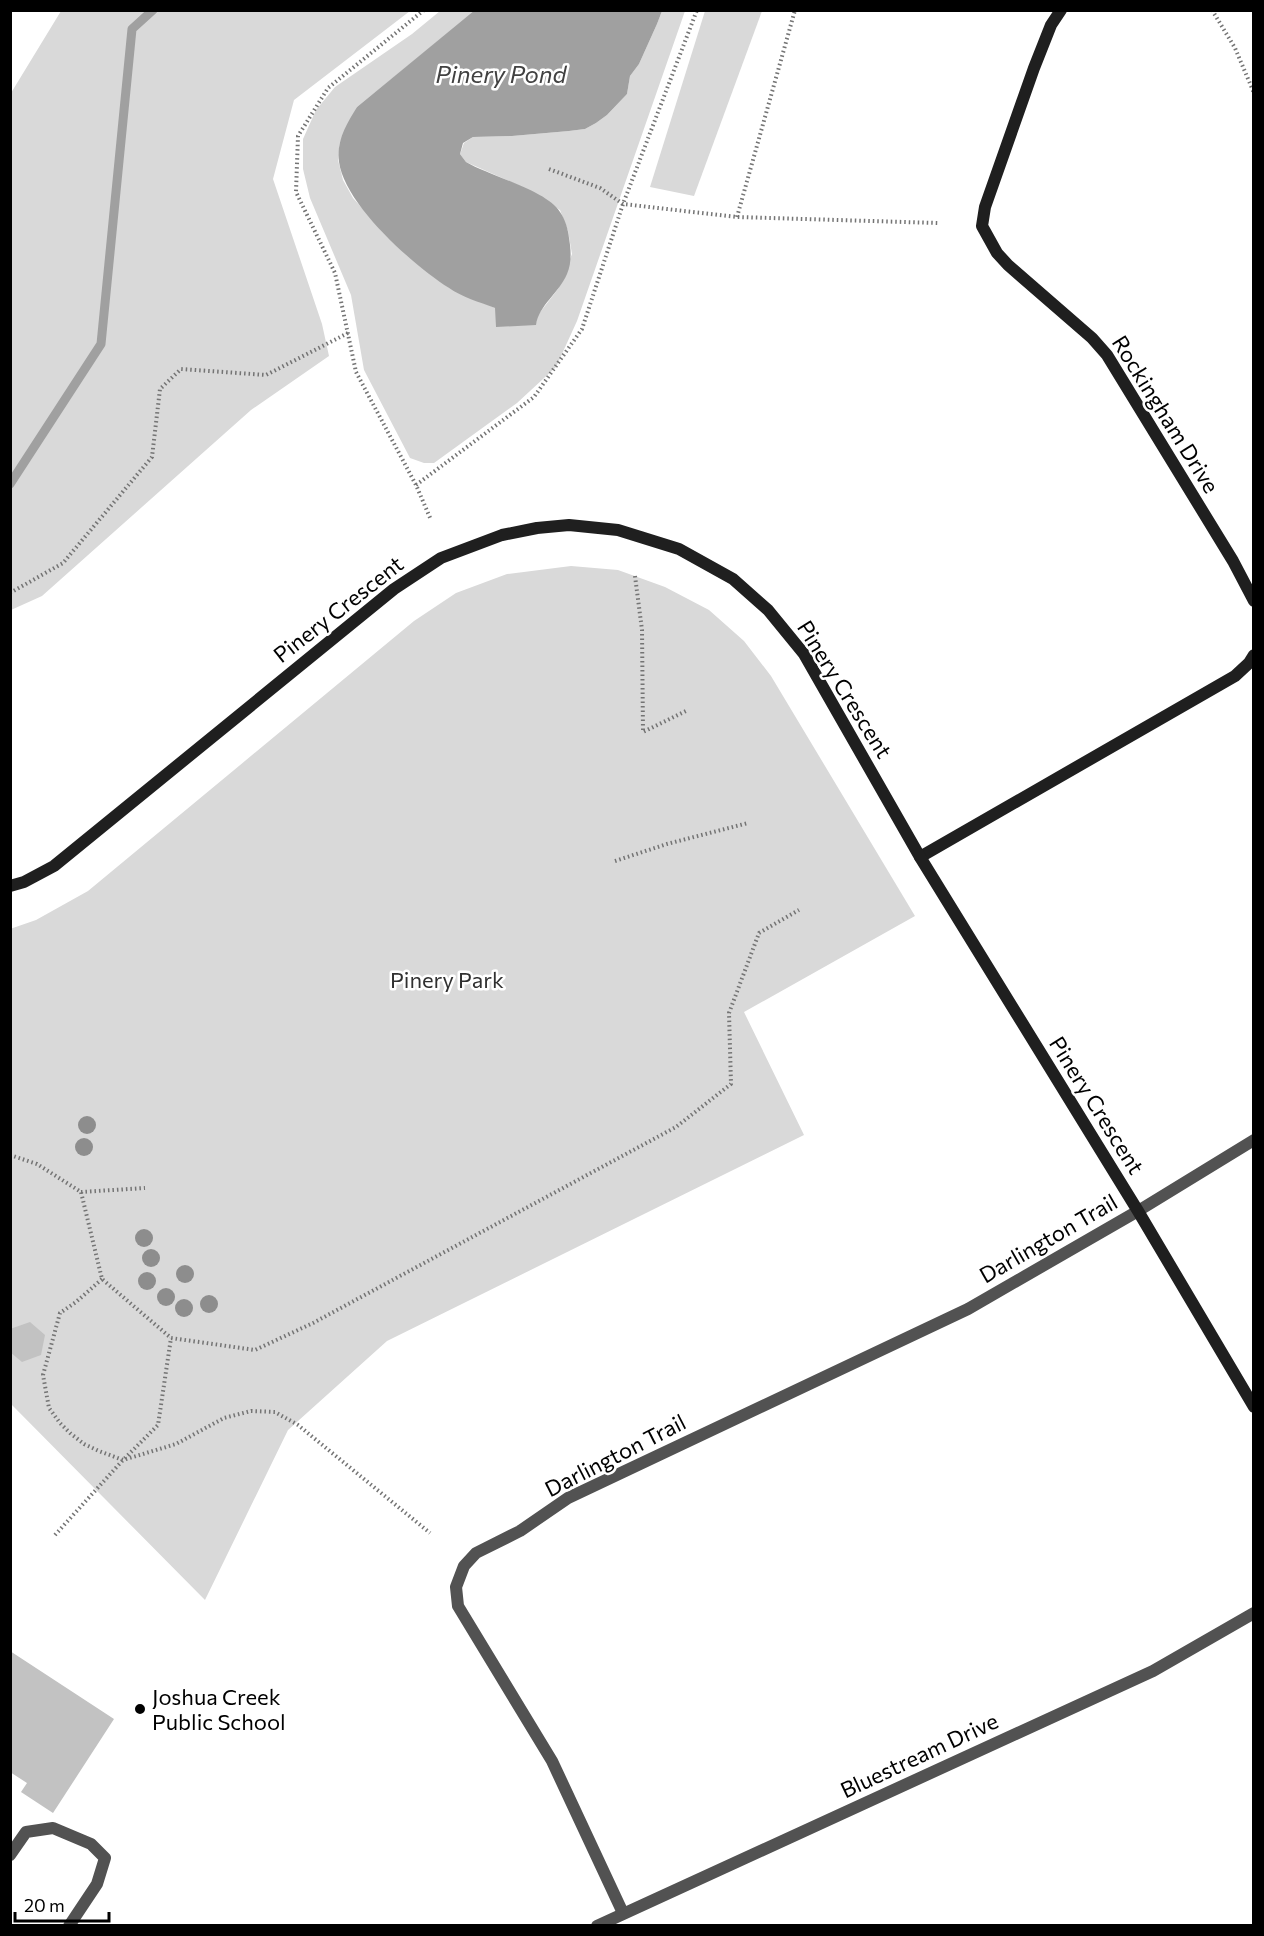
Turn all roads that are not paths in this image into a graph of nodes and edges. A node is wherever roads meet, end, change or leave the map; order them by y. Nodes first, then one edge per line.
1 (1061, 10) edge
2 (1254, 601) edge
3 (1254, 655) edge
4 (920, 857) junction
5 (10, 886) edge
6 (1254, 1140) edge
7 (1137, 1211) junction
8 (1254, 1407) edge
9 (1254, 1613) edge
10 (10, 1856) edge
11 (623, 1913) junction
12 (69, 1926) edge
13 (597, 1926) edge

1 - 2 street, Rockingham Drive
3 - 4 street
4 - 5 street, Pinery Crescent
4 - 7 street, Pinery Crescent
6 - 7 street, Darlington Trail
7 - 8 street, Pinery Crescent
7 - 11 street, Darlington Trail
9 - 11 street, Bluestream Drive
10 - 12 street
11 - 13 street, Bluestream Drive

